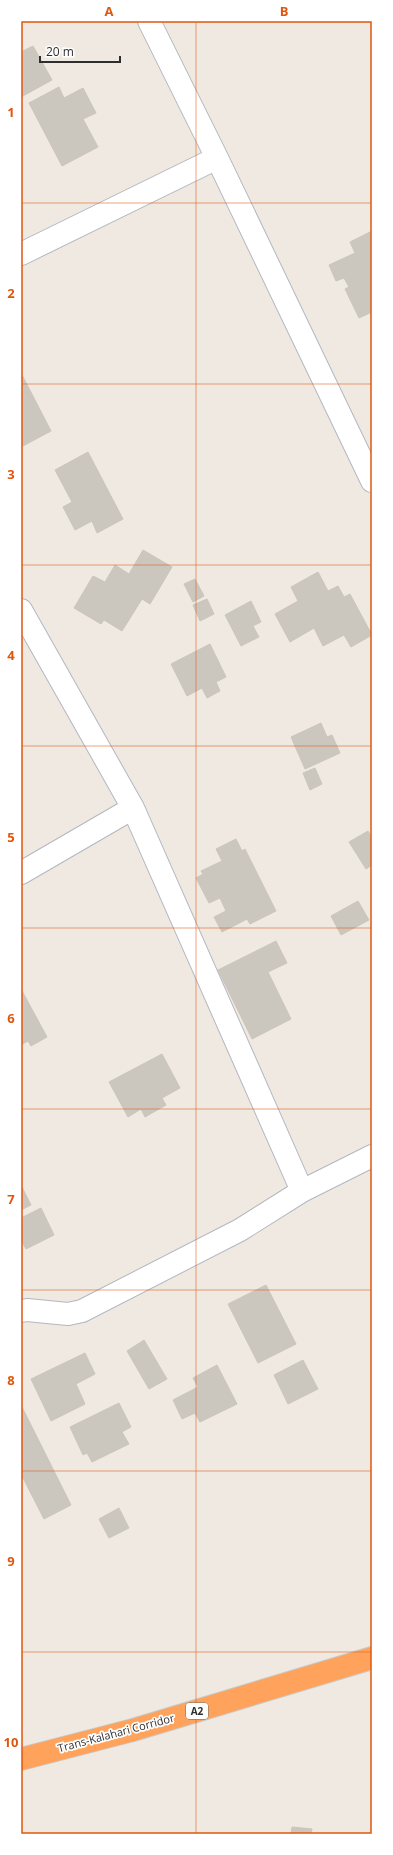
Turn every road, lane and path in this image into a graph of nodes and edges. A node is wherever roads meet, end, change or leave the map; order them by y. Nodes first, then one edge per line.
1 (149, 21) edge
2 (217, 158) junction
3 (21, 254) edge
4 (372, 481) edge
5 (21, 610) edge
6 (133, 808) junction
7 (21, 873) edge
8 (372, 1156) edge
9 (302, 1191) junction
10 (21, 1311) edge
11 (372, 1658) edge
12 (21, 1759) edge

1 - 2 street
2 - 3 street
2 - 4 street
5 - 6 street
6 - 7 street
6 - 9 street
8 - 9 street
9 - 10 street
11 - 12 highway, Trans-Kalahari Corridor / A2

